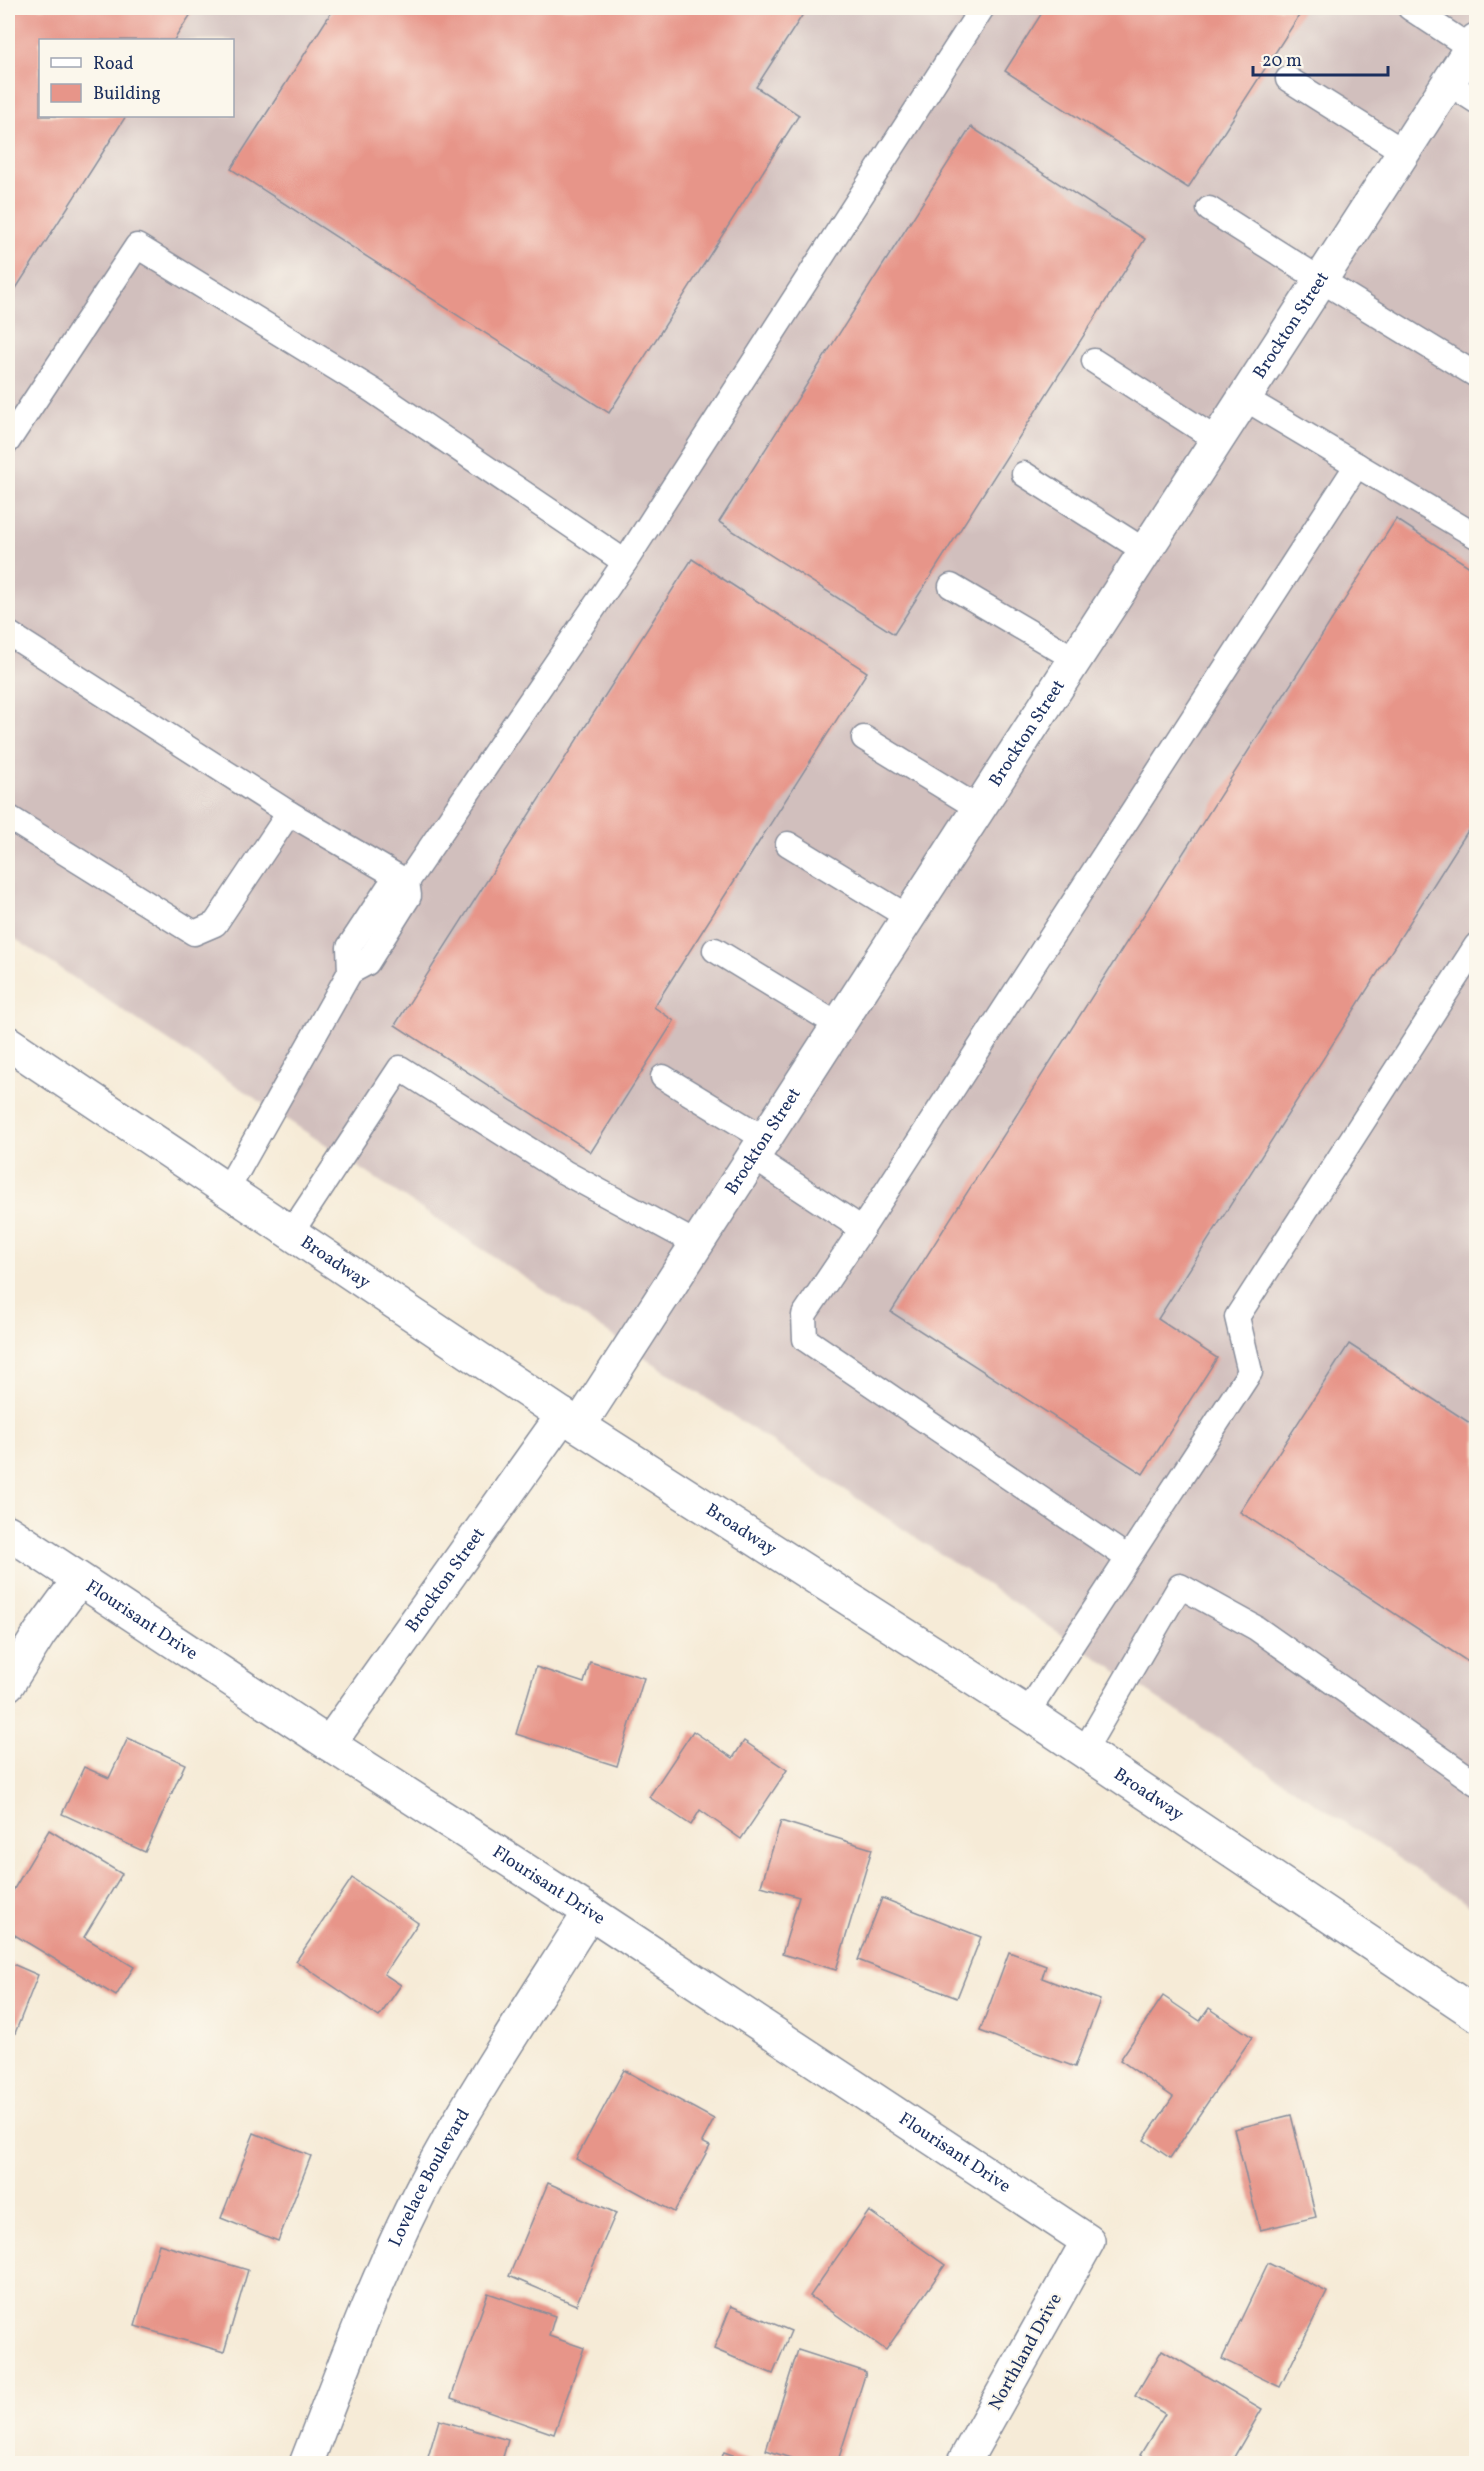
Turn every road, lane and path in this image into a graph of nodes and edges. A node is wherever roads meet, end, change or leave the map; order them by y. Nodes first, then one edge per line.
1 (982, 8) edge
2 (1410, 8) edge
3 (1474, 44) edge
4 (1288, 79) dead end
5 (1448, 83) junction
6 (1476, 101) edge
7 (1404, 152) junction
8 (1209, 209) dead end
9 (1320, 280) junction
10 (1094, 361) dead end
11 (1476, 375) edge
12 (1244, 398) junction
13 (1217, 440) junction
14 (8, 441) edge
15 (1357, 465) junction
16 (1024, 474) dead end
17 (1476, 536) edge
18 (1145, 551) junction
19 (625, 562) junction
20 (951, 586) dead end
21 (8, 633) edge
22 (1075, 659) junction
23 (864, 738) dead end
24 (978, 808) junction
25 (290, 813) junction
26 (8, 817) edge
27 (788, 844) dead end
28 (407, 882) junction
29 (908, 917) junction
30 (1476, 946) edge
31 (715, 950) dead end
32 (838, 1025) junction
33 (8, 1043) edge
34 (663, 1077) dead end
35 (759, 1148) junction
36 (227, 1190) junction
37 (862, 1229) junction
38 (291, 1233) junction
39 (697, 1244) junction
40 (571, 1421) junction
41 (8, 1532) edge
42 (1128, 1558) junction
43 (79, 1580) junction
44 (8, 1684) edge
45 (1027, 1713) junction
46 (329, 1744) junction
47 (1084, 1751) junction
48 (1476, 1782) edge
49 (590, 1912) junction
50 (1476, 2014) edge
51 (1088, 2241) joint
52 (306, 2463) edge
53 (963, 2463) edge

1 - 19 lane
2 - 3 lane
3 - 5 street, Brockton Street
4 - 7 lane
5 - 6 lane
5 - 7 street, Brockton Street
7 - 9 street, Brockton Street
8 - 9 lane
9 - 11 lane
9 - 12 street, Brockton Street
10 - 13 lane
12 - 13 street, Brockton Street
12 - 15 lane
13 - 18 street, Brockton Street
14 - 19 lane
15 - 17 lane
15 - 37 lane
16 - 18 lane
18 - 22 street, Brockton Street
19 - 28 lane
20 - 22 lane
21 - 25 lane
22 - 24 street, Brockton Street
23 - 24 lane
24 - 29 street, Brockton Street
25 - 26 lane
25 - 28 lane
27 - 29 lane
28 - 36 lane
29 - 32 street, Brockton Street
30 - 42 lane
31 - 32 lane
32 - 35 street, Brockton Street
33 - 36 street, Broadway
34 - 35 lane
35 - 37 lane
35 - 39 street, Brockton Street
36 - 38 street, Broadway
37 - 42 lane
38 - 39 lane
38 - 40 street, Broadway
39 - 40 street, Brockton Street
40 - 45 street, Broadway
40 - 46 street, Brockton Street
41 - 43 street, Flourisant Drive
42 - 45 lane
43 - 44 street
43 - 46 street, Flourisant Drive
45 - 47 street, Broadway
46 - 49 street, Flourisant Drive
47 - 48 lane
47 - 50 street, Broadway
49 - 51 street, Flourisant Drive
49 - 52 street, Lovelace Boulevard
51 - 53 street, Northland Drive

